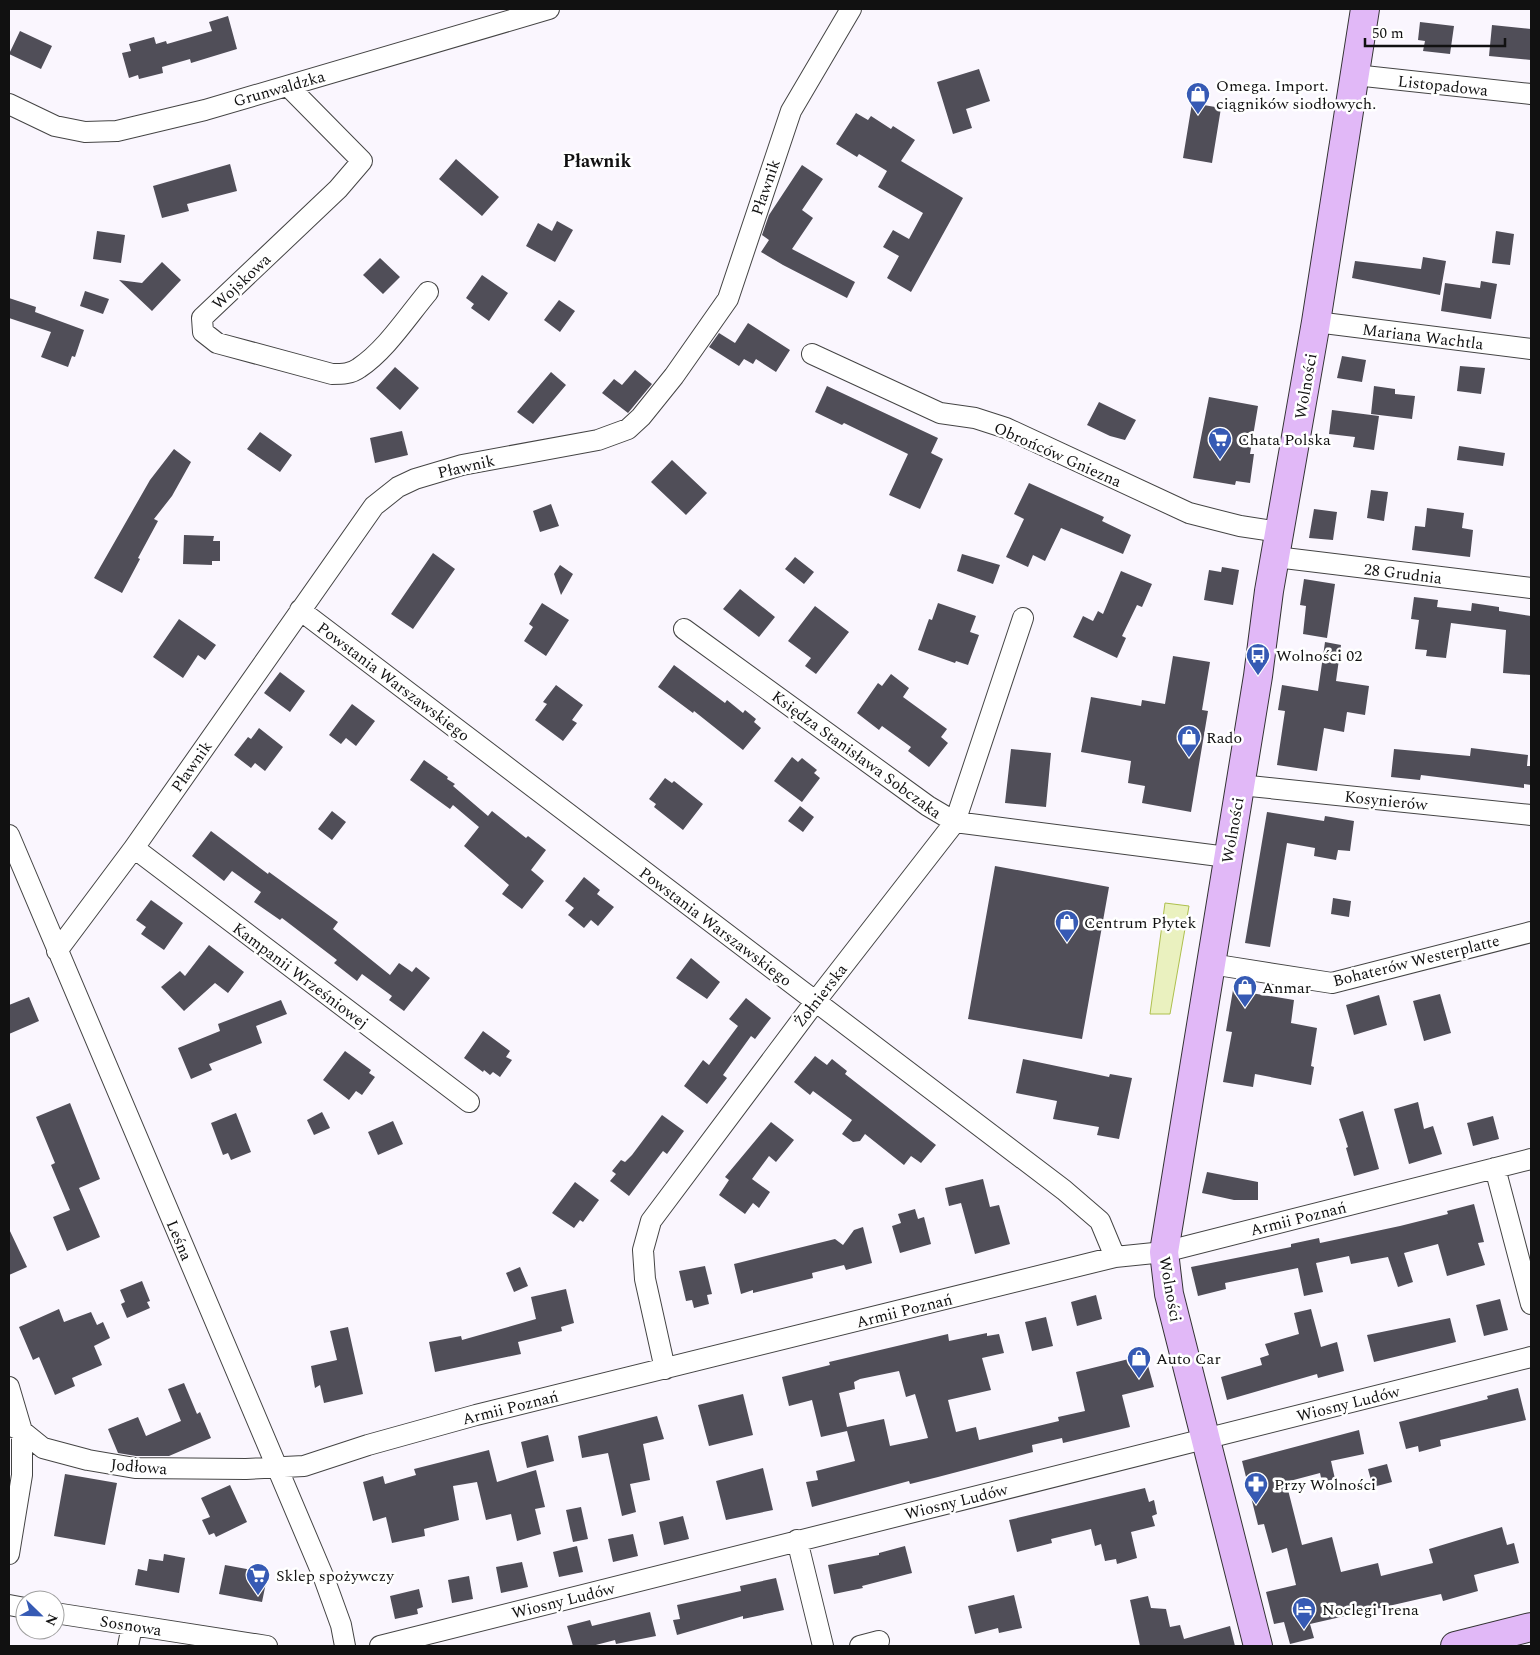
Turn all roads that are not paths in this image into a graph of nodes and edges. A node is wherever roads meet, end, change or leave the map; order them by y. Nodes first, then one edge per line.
1 (549, 9) edge
2 (851, 9) edge
3 (1366, 9) edge
4 (1355, 75) junction
5 (288, 86) junction
6 (1531, 94) edge
7 (9, 104) edge
8 (428, 292) dead end
9 (1316, 322) junction
10 (1531, 349) edge
11 (812, 354) dead end
12 (1278, 544) junction
13 (1531, 588) edge
14 (300, 610) junction
15 (1023, 618) dead end
16 (684, 629) dead end
17 (1240, 785) junction
18 (1531, 815) edge
19 (955, 822) junction
20 (9, 835) edge
21 (134, 848) junction
22 (1227, 857) junction
23 (1531, 932) edge
24 (57, 951) junction
25 (1211, 964) junction
26 (815, 1002) junction
27 (468, 1102) dead end
28 (1531, 1159) edge
29 (1494, 1168) junction
30 (1164, 1252) junction
31 (1115, 1257) junction
32 (1531, 1304) edge
33 (1531, 1357) edge
34 (664, 1369) junction
35 (9, 1387) edge
36 (15, 1428) edge
37 (1205, 1439) junction
38 (278, 1468) junction
39 (797, 1540) junction
40 (9, 1554) edge
41 (65, 1615) edge
42 (132, 1626) junction
43 (1531, 1627) edge
44 (879, 1641) dead end
45 (128, 1646) edge
46 (268, 1646) edge
47 (346, 1646) edge
48 (380, 1646) edge
49 (823, 1646) edge
50 (860, 1646) edge
51 (1258, 1646) edge
52 (1456, 1646) edge

1 - 5 street, Grunwaldzka
2 - 14 street, Pławnik
3 - 4 street, Wolności
4 - 6 street, Listopadowa
4 - 9 street, Wolności
5 - 7 street, Grunwaldzka
5 - 8 street, Wojskowa
9 - 10 street, Mariana Wachtla
9 - 12 street, Wolności
11 - 12 street, Obrońców Gniezna
12 - 13 street, 28 Grudnia
12 - 17 street, Wolności
14 - 21 street, Pławnik
14 - 26 street, Powstania Warszawskiego
15 - 19 street, Żołnierska
16 - 19 street, Księdza Stanisława Sobczaka
17 - 18 street, Kosynierów
17 - 22 street, Wolności
19 - 22 street, Księdza Stanisława Sobczaka
19 - 26 street, Żołnierska
20 - 24 street, Leśna
21 - 24 street, Pławnik
21 - 27 street, Kampanii Wrześniowej
22 - 25 street, Wolności
23 - 25 street, Bohaterów Westerplatte
24 - 38 street, Leśna
25 - 30 street, Wolności
26 - 31 street, Powstania Warszawskiego
26 - 34 street, Żołnierska
28 - 29 street, Armii Poznań
29 - 30 street, Armii Poznań
29 - 32 street
30 - 31 street, Armii Poznań
30 - 37 street, Wolności
31 - 34 street, Armii Poznań
33 - 37 street, Wiosny Ludów
34 - 38 street, Armii Poznań
35 - 36 street
36 - 38 street, Jodłowa
36 - 40 street
37 - 39 street, Wiosny Ludów
37 - 51 street, Wolności
38 - 47 street, Leśna
39 - 48 street, Wiosny Ludów
39 - 49 street
41 - 42 street, Sosnowa
42 - 45 street
42 - 46 street, Sosnowa
43 - 52 street
44 - 50 street

